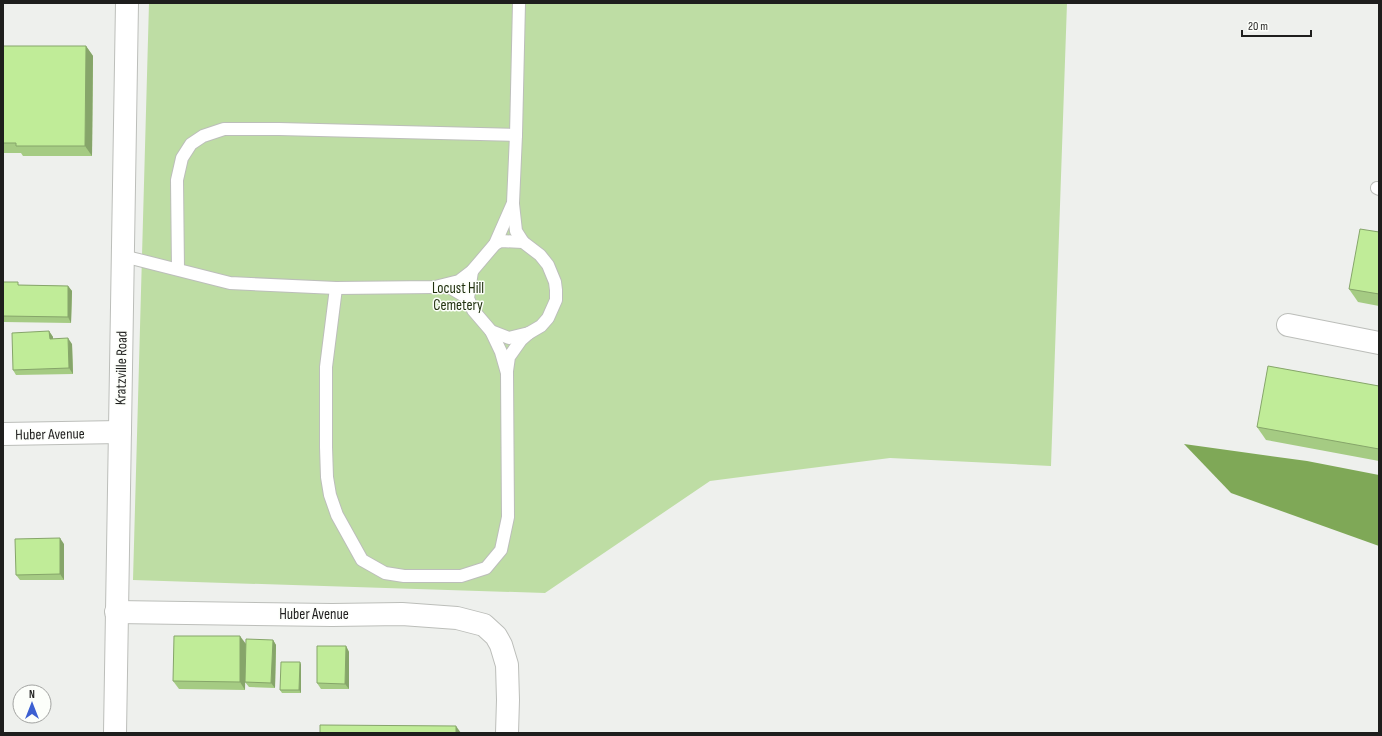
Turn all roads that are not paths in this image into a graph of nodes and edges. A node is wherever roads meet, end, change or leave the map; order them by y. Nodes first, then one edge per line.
1 (127, 3) edge
2 (519, 3) edge
3 (516, 135) junction
4 (513, 203) junction
5 (523, 242) junction
6 (495, 244) junction
7 (123, 256) junction
8 (178, 269) junction
9 (472, 271) junction
10 (435, 287) junction
11 (336, 288) junction
12 (468, 298) junction
13 (1288, 325) dead end
14 (491, 331) junction
15 (529, 333) junction
16 (1379, 343) edge
17 (507, 373) junction
18 (120, 432) junction
19 (3, 434) edge
20 (116, 612) junction
21 (115, 733) edge
22 (507, 733) edge

1 - 7 main road, Kratzville Road
2 - 3 lane
3 - 4 lane
3 - 8 lane
4 - 5 lane
4 - 6 lane
5 - 6 lane
5 - 15 lane
6 - 9 lane
7 - 8 lane
7 - 18 main road, Kratzville Road
8 - 11 lane
9 - 10 lane
9 - 12 lane
10 - 11 lane
10 - 12 lane
11 - 17 lane
12 - 14 lane
13 - 16 main road
14 - 15 lane
14 - 17 lane
15 - 17 lane
18 - 19 main road, Huber Avenue
18 - 20 main road, Kratzville Road
20 - 21 main road, Kratzville Road
20 - 22 main road, Huber Avenue

